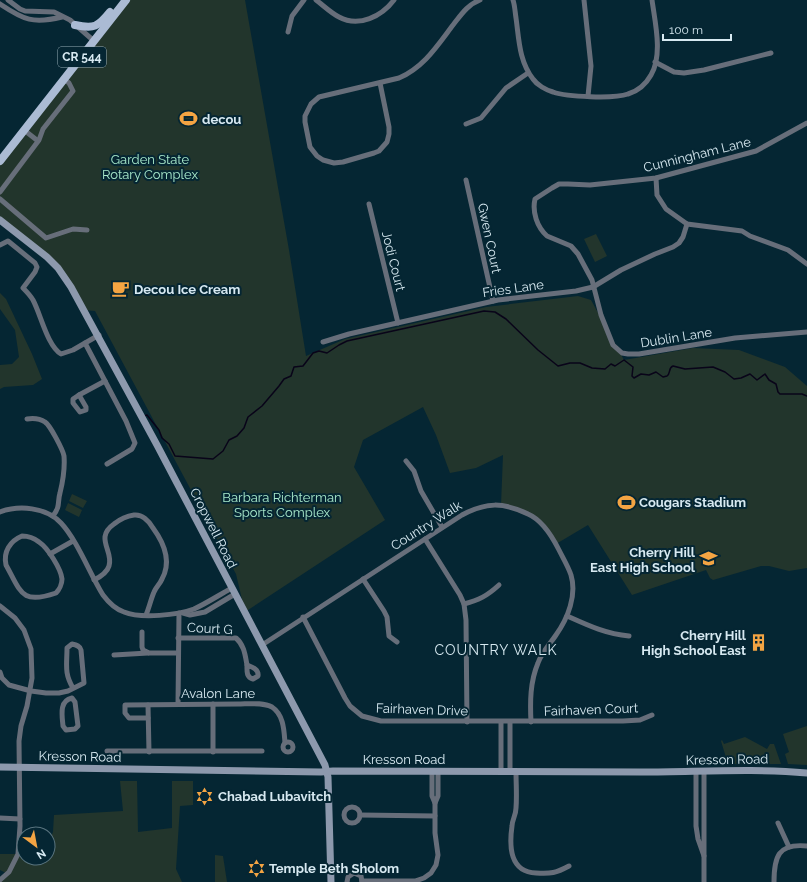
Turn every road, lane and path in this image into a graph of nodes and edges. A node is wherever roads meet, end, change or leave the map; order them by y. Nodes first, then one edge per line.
1 (8, 0) edge
2 (304, 0) edge
3 (316, 0) edge
4 (394, 0) edge
5 (480, 0) edge
6 (513, 0) edge
7 (584, 0) edge
8 (652, 0) edge
9 (126, 1) edge
10 (0, 4) edge
11 (62, 17) junction
12 (75, 25) junction
13 (288, 32) dead end
14 (94, 41) junction
15 (771, 53) dead end
16 (656, 62) junction
17 (528, 73) junction
18 (64, 79) junction
19 (380, 83) junction
20 (588, 96) junction
21 (807, 123) edge
22 (466, 124) dead end
23 (24, 130) junction
24 (38, 141) junction
25 (0, 161) edge
26 (656, 178) junction
27 (466, 180) dead end
28 (0, 192) edge
29 (0, 199) edge
30 (369, 204) dead end
31 (0, 220) edge
32 (687, 224) junction
33 (87, 230) dead end
34 (0, 245) edge
35 (807, 264) edge
36 (593, 287) junction
37 (492, 301) junction
38 (398, 323) junction
39 (807, 332) edge
40 (99, 335) junction
41 (323, 342) dead end
42 (85, 343) junction
43 (105, 381) junction
44 (79, 395) dead end
45 (27, 419) dead end
46 (406, 461) dead end
47 (107, 464) dead end
48 (0, 512) edge
49 (53, 516) junction
50 (442, 527) junction
51 (425, 539) junction
52 (73, 541) junction
53 (50, 554) junction
54 (2, 561) edge
55 (363, 578) junction
56 (94, 580) junction
57 (499, 585) dead end
58 (233, 591) junction
59 (464, 604) junction
60 (0, 606) edge
61 (180, 613) junction
62 (146, 615) junction
63 (567, 616) junction
64 (303, 617) junction
65 (142, 632) dead end
66 (629, 636) dead end
67 (178, 638) junction
68 (397, 642) dead end
69 (262, 645) junction
70 (149, 653) junction
71 (178, 653) junction
72 (114, 655) dead end
73 (247, 665) dead end
74 (0, 672) edge
75 (73, 688) junction
76 (31, 691) junction
77 (61, 692) junction
78 (65, 700) junction
79 (178, 704) junction
80 (213, 704) junction
81 (148, 705) junction
82 (652, 715) dead end
83 (148, 718) junction
84 (467, 722) junction
85 (501, 722) junction
86 (510, 722) junction
87 (531, 722) junction
88 (285, 743) dead end
89 (107, 751) dead end
90 (149, 752) junction
91 (213, 752) junction
92 (262, 752) dead end
93 (0, 767) edge
94 (19, 767) junction
95 (327, 771) junction
96 (435, 771) junction
97 (501, 771) junction
98 (513, 771) junction
99 (696, 772) junction
100 (704, 772) junction
101 (807, 773) edge
102 (360, 816) dead end
103 (435, 816) junction
104 (0, 818) edge
105 (20, 819) junction
106 (778, 823) dead end
107 (807, 846) edge
108 (789, 847) junction
109 (704, 856) junction
110 (569, 866) dead end
111 (0, 880) edge
112 (362, 881) edge
113 (331, 882) edge
114 (347, 882) edge
115 (704, 882) edge
116 (774, 882) edge

1 - 11 street
2 - 13 street
3 - 4 street
5 - 19 street
6 - 17 street
7 - 20 street
8 - 16 street
9 - 12 main road
9 - 14 main road, CR 544
10 - 11 street
11 - 12 street
12 - 14 street
14 - 18 main road, CR 544
15 - 16 street
16 - 20 street
17 - 20 street
17 - 22 street
18 - 23 main road, CR 544
18 - 24 street
19 - 19 street
21 - 26 street, Cunningham Lane
23 - 24 street
23 - 25 main road, CR 544
24 - 28 street
26 - 32 street
26 - 36 street, Cunningham Lane
27 - 37 street, Gwen Court
29 - 33 street
30 - 38 street, Jodi Court
31 - 40 street, Cropwell Road
32 - 35 street
32 - 36 street, Fries Lane
34 - 42 street
36 - 37 street, Fries Lane
36 - 39 street, Dublin Lane
37 - 38 street, Fries Lane
38 - 41 street, Fries Lane
40 - 42 street
40 - 58 street, Cropwell Road
42 - 43 street
43 - 44 street
43 - 47 street
45 - 49 street
46 - 50 street
48 - 49 street
49 - 52 street
50 - 51 street, Country Walk
50 - 63 street, Country Walk
51 - 55 street, Country Walk
51 - 59 street
52 - 53 street
52 - 56 street
53 - 54 street
53 - 54 street
55 - 64 street, Country Walk
55 - 68 street
56 - 62 street
56 - 62 street
57 - 59 street
58 - 61 street
58 - 69 street, Cropwell Road
59 - 84 street
60 - 76 street
61 - 62 street
61 - 67 street
63 - 66 street
63 - 87 street, Country Walk
64 - 69 street, Country Walk
64 - 84 street, Fairhaven Drive
65 - 70 street
67 - 71 street
67 - 73 street, Court G
69 - 95 street, Cropwell Road
70 - 71 street
70 - 72 street
71 - 79 street
74 - 76 street
75 - 75 street
75 - 77 street
76 - 77 street
76 - 94 street
77 - 78 street
78 - 78 street
79 - 80 street, Avalon Lane
79 - 81 street, Avalon Lane
80 - 88 street, Avalon Lane
80 - 91 street
81 - 83 street
81 - 83 street, Avalon Lane
82 - 87 street, Fairhaven Court
83 - 90 street
84 - 85 street, Fairhaven Drive
85 - 86 street
85 - 97 street
86 - 87 street
86 - 98 street
89 - 90 street
90 - 91 street
91 - 92 street
93 - 94 street, Kresson Road
94 - 95 street, Kresson Road
94 - 105 street
95 - 96 street, Kresson Road
95 - 113 street, Cropwell Road
96 - 97 street, Kresson Road
96 - 103 street
97 - 98 street, Kresson Road
98 - 99 street, Kresson Road
98 - 110 street
99 - 100 street, Kresson Road
99 - 109 street
100 - 101 street, Kresson Road
100 - 109 street
102 - 103 street
103 - 112 street
104 - 105 street
105 - 111 street
106 - 108 street
107 - 108 street
108 - 116 street
109 - 115 street
112 - 114 street

